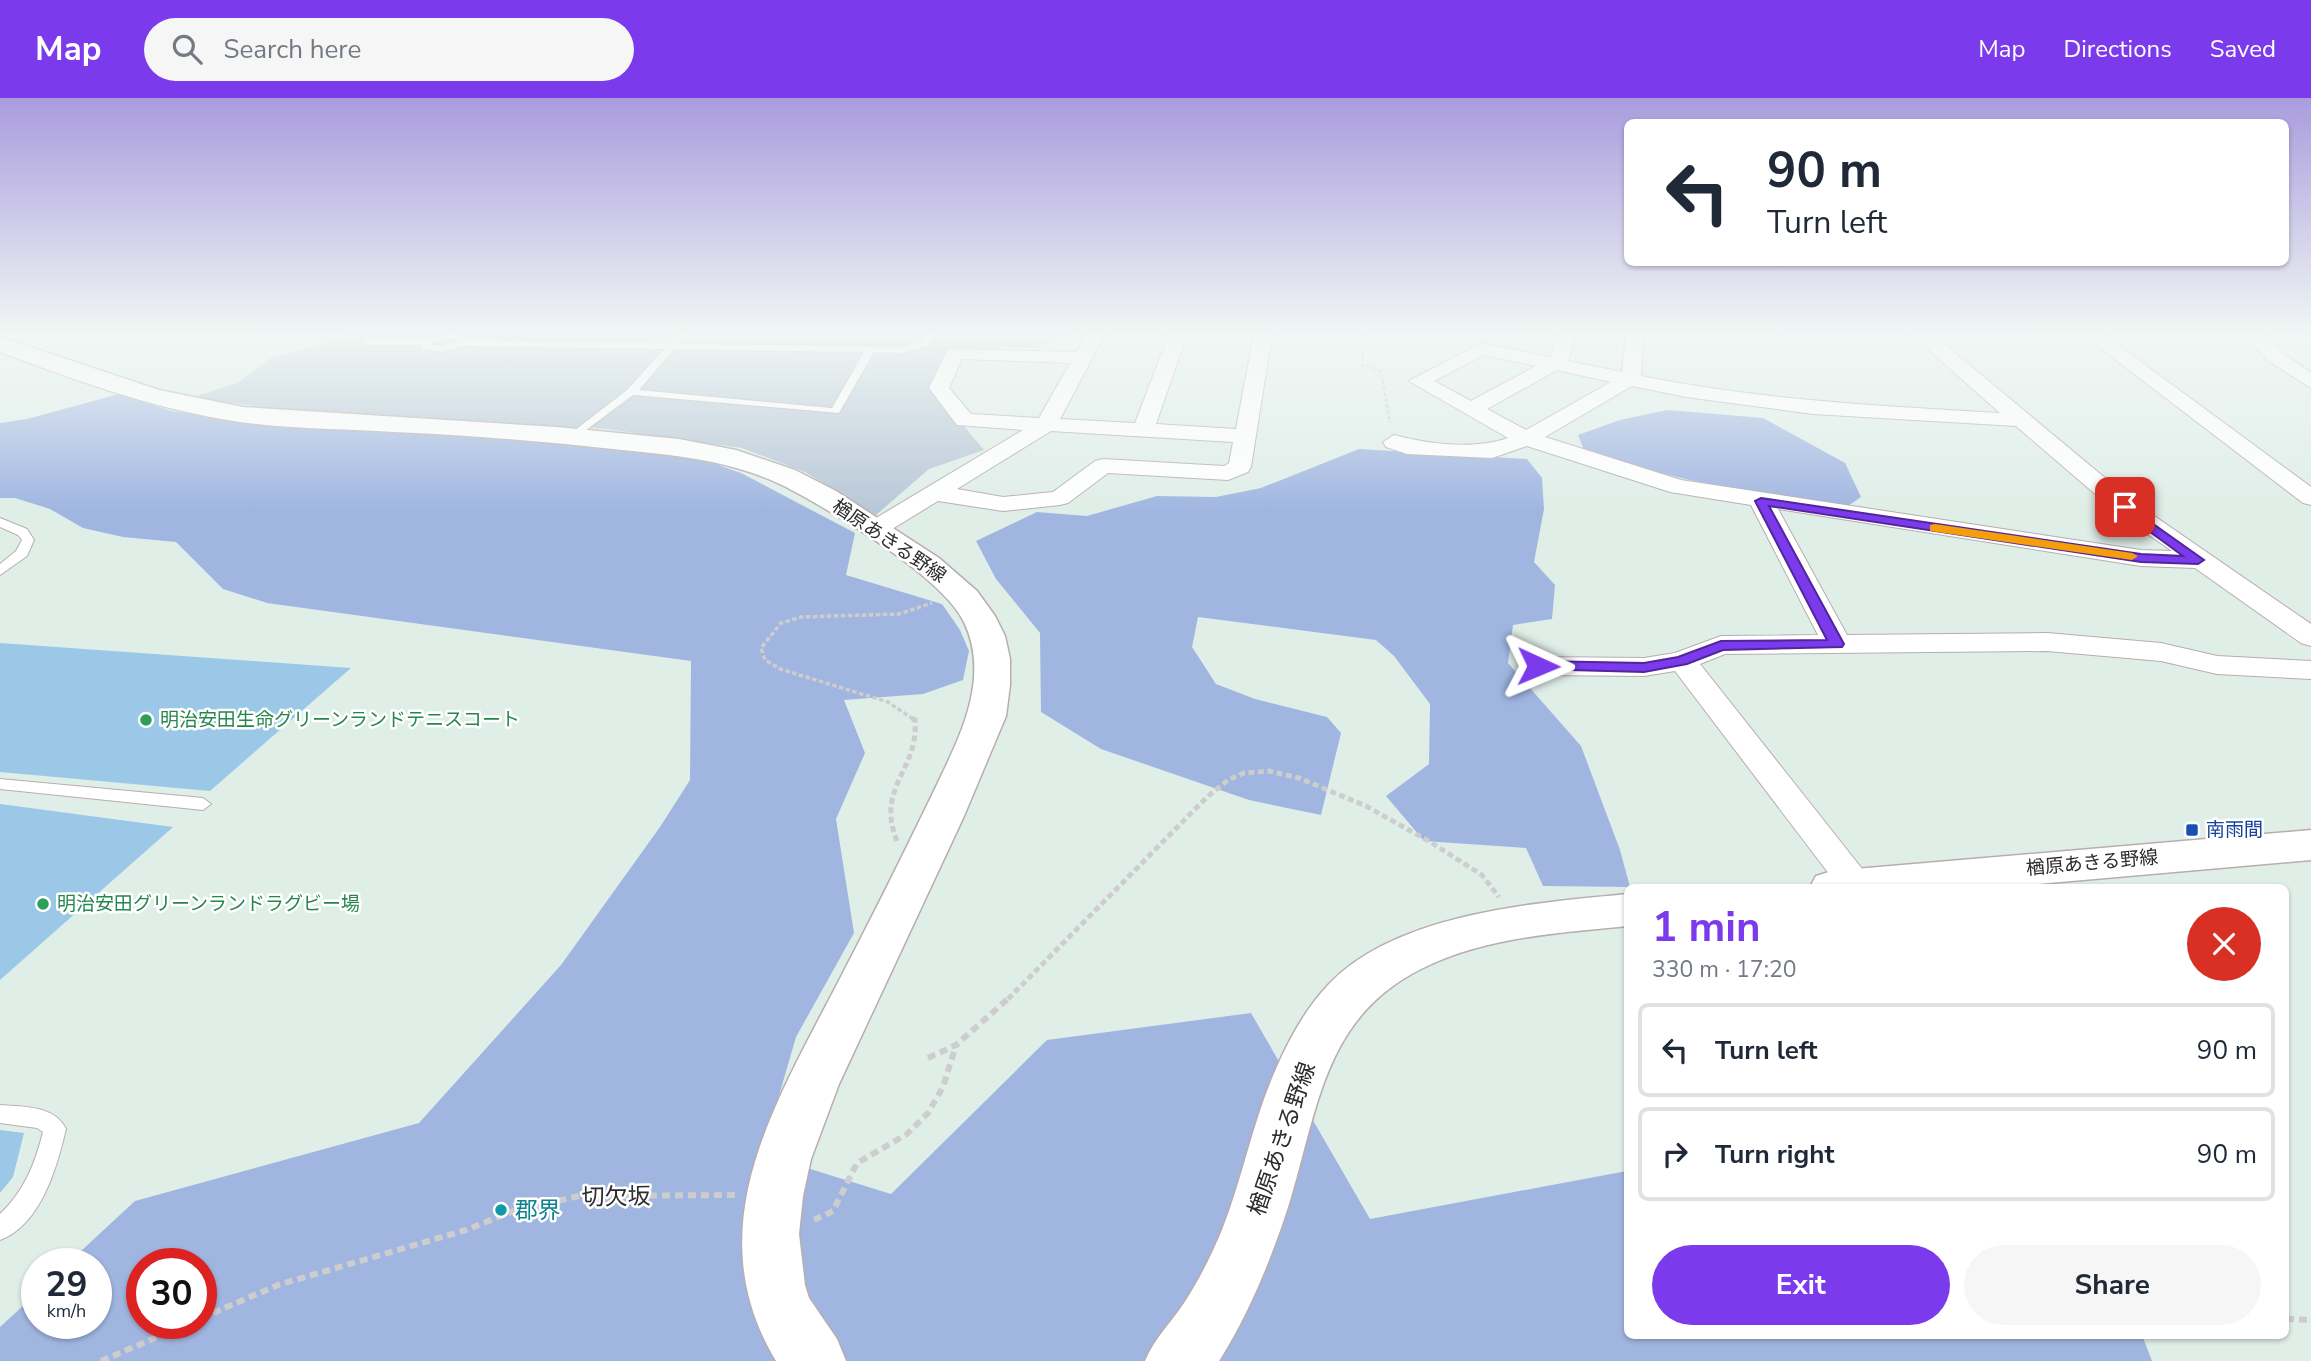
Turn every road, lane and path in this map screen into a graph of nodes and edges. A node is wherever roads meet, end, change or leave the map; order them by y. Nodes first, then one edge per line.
1 (139, 393) edge
2 (630, 393) edge
3 (641, 393) edge
4 (845, 393) edge
5 (943, 393) edge
6 (1064, 393) edge
7 (1157, 393) edge
8 (1253, 393) edge
9 (1385, 393) edge
10 (1440, 393) edge
11 (1501, 393) edge
12 (1604, 393) edge
13 (1700, 393) edge
14 (1988, 393) edge
15 (2170, 393) edge
16 (1471, 409) junction
17 (2019, 420) junction
18 (1046, 425) junction
19 (1143, 430) junction
20 (574, 436) junction
21 (1245, 436) junction
22 (1525, 438) junction
23 (1394, 442) joint
24 (936, 493) junction
25 (2311, 498) edge
26 (1761, 501) junction
27 (0, 522) edge
28 (875, 529) junction
29 (2198, 560) junction
30 (0, 570) edge
31 (955, 586) junction
32 (2311, 637) edge
33 (1837, 644) junction
34 (1682, 661) junction
35 (1538, 666) dead end
36 (2311, 670) edge
37 (0, 784) edge
38 (203, 804) dead end
39 (2311, 845) edge
40 (919, 864) junction
41 (1843, 884) edge
42 (1867, 884) edge
43 (1624, 910) edge
44 (1513, 924) junction
45 (956, 1045) junction
46 (928, 1058) dead end
47 (0, 1114) edge
48 (738, 1195) dead end
49 (813, 1221) dead end
50 (0, 1229) edge
51 (217, 1311) edge
52 (2289, 1319) edge
53 (2311, 1321) edge
54 (153, 1339) edge
55 (101, 1361) edge
56 (814, 1361) edge
57 (1177, 1361) edge

1 - 20 main road, 楢原あきる野線
2 - 20 lane
3 - 4 lane
5 - 18 street
6 - 18 street
7 - 19 street
8 - 21 street
9 - 23 path
10 - 16 street
11 - 16 street
12 - 22 street
13 - 17 street
14 - 17 street
15 - 25 street
16 - 22 street
17 - 29 street
18 - 19 street
18 - 24 street
19 - 21 street
20 - 28 main road, 楢原あきる野線
21 - 24 street
22 - 23 street
22 - 26 street
24 - 28 street
26 - 29 street
26 - 33 street
27 - 30 lane
28 - 31 main road, 楢原あきる野線
29 - 32 street
31 - 40 main road, 楢原あきる野線
31 - 40 path
33 - 34 street
33 - 36 street
34 - 35 street
34 - 41 street
37 - 38 lane
39 - 42 main road, 楢原あきる野線
40 - 56 main road, 楢原あきる野線
43 - 44 main road, 楢原あきる野線
44 - 45 path
44 - 57 main road, 楢原あきる野線
45 - 46 path
45 - 49 path
47 - 50 lane
48 - 51 path, 切欠坂
52 - 53 path
54 - 55 path

